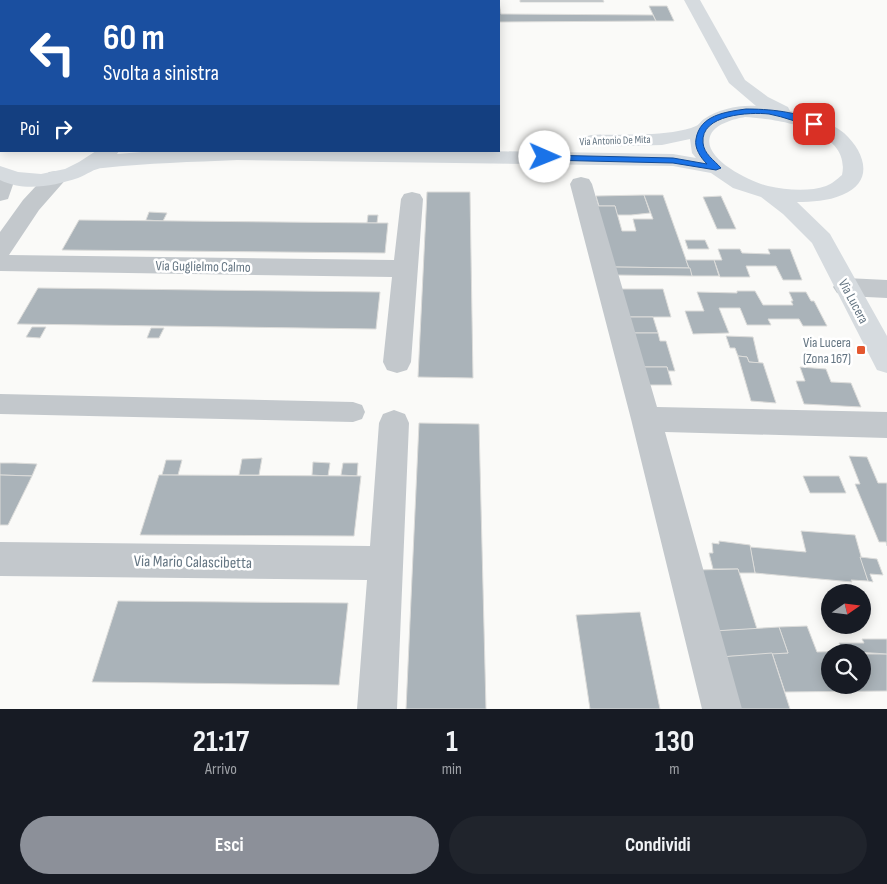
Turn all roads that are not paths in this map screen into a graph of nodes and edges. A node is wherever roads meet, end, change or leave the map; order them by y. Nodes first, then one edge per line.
1 (692, 0) edge
2 (738, 83) junction
3 (725, 114) junction
4 (792, 116) junction
5 (701, 131) junction
6 (500, 141) edge
7 (102, 157) edge
8 (716, 168) junction
9 (57, 177) junction
10 (2, 180) edge
11 (581, 184) dead end
12 (836, 190) junction
13 (769, 193) junction
14 (412, 199) dead end
15 (822, 239) junction
16 (2, 243) edge
17 (0, 263) edge
18 (406, 268) junction
19 (846, 287) junction
20 (887, 289) edge
21 (397, 362) dead end
22 (887, 362) edge
23 (0, 404) edge
24 (353, 412) dead end
25 (646, 419) junction
26 (394, 423) dead end
27 (887, 425) edge
28 (0, 559) edge
29 (386, 563) junction
30 (377, 709) edge
31 (722, 709) edge

1 - 2 main road
2 - 3 main road
2 - 4 main road
3 - 4 main road
3 - 5 main road
4 - 12 main road
5 - 6 main road, Via Antonio De Mita
5 - 8 main road
7 - 8 main road, Via Antonio De Mita
7 - 9 main road, Via Antonio De Mita
8 - 13 main road
9 - 10 main road, Via Antonio De Mita
9 - 16 street
11 - 25 street
12 - 13 main road
12 - 15 main road
13 - 15 main road
14 - 18 street
15 - 19 main road, Via Lucera
17 - 18 street, Via Guglielmo Calmo
18 - 21 street
19 - 20 street
19 - 22 main road, Via Lucera
23 - 24 street
25 - 27 street
25 - 31 street
26 - 29 street
28 - 29 street, Via Mario Calascibetta
29 - 30 street

